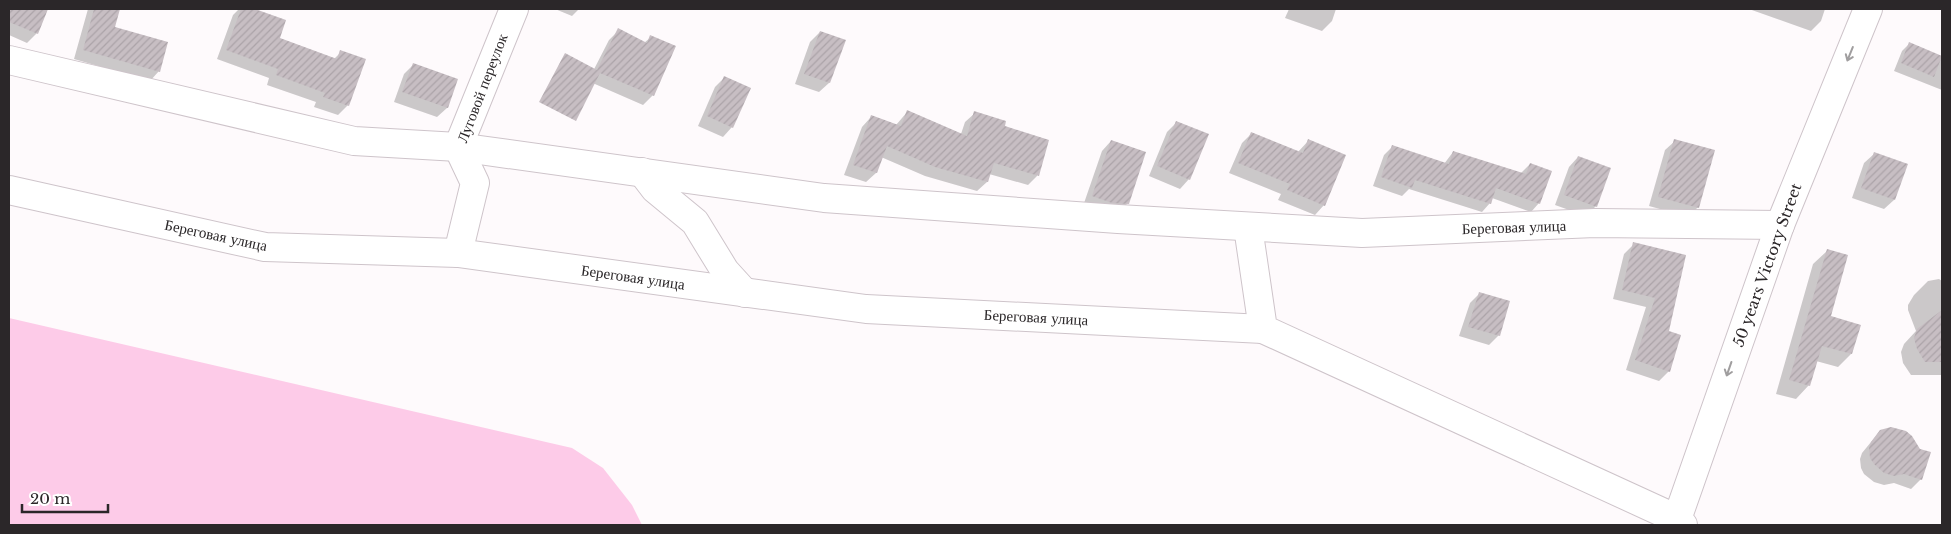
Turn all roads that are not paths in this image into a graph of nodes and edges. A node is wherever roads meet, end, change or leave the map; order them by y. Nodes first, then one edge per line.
1 (514, 9) edge
2 (1868, 9) edge
3 (9, 60) edge
4 (458, 147) junction
5 (642, 172) junction
6 (9, 190) edge
7 (1780, 225) junction
8 (1248, 227) junction
9 (458, 254) junction
10 (746, 292) junction
11 (1263, 329) junction
12 (1679, 523) edge

1 - 4 street, Луговой переулок
2 -> 7 street, 50 years Victory Street
3 - 4 street, Береговая улица
4 - 5 street, Береговая улица
4 - 9 street, Луговой переулок
5 - 8 street, Береговая улица
5 - 10 street
6 - 9 street, Береговая улица
7 - 8 street, Береговая улица
7 -> 12 street, 50 years Victory Street
8 - 11 street
9 - 10 street, Береговая улица
10 - 11 street, Береговая улица
11 - 12 street, Береговая улица

